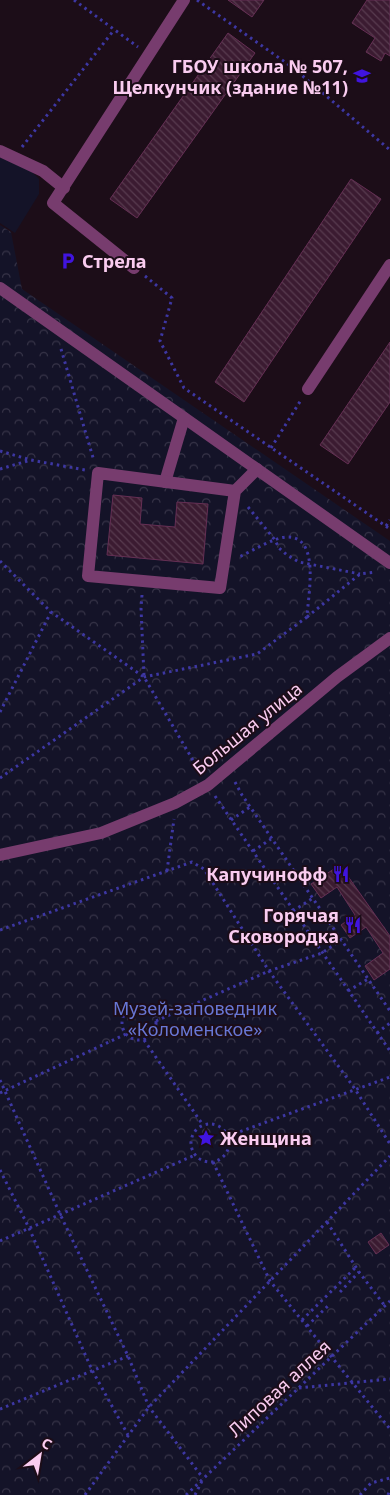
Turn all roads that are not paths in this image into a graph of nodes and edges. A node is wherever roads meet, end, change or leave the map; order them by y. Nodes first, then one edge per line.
1 (184, 0) edge
2 (0, 151) edge
3 (64, 188) junction
4 (390, 265) edge
5 (134, 268) road end
6 (0, 288) edge
7 (308, 389) road end
8 (184, 418) junction
9 (257, 469) junction
10 (165, 482) junction
11 (235, 491) junction
12 (386, 567) edge
13 (390, 638) edge
14 (0, 855) edge

1 - 3 street
2 - 3 street
3 - 5 street
4 - 7 street
6 - 8 street
8 - 9 street
8 - 10 street
9 - 11 street
9 - 12 street
10 - 11 street
10 - 11 street
13 - 14 street, Большая улица

